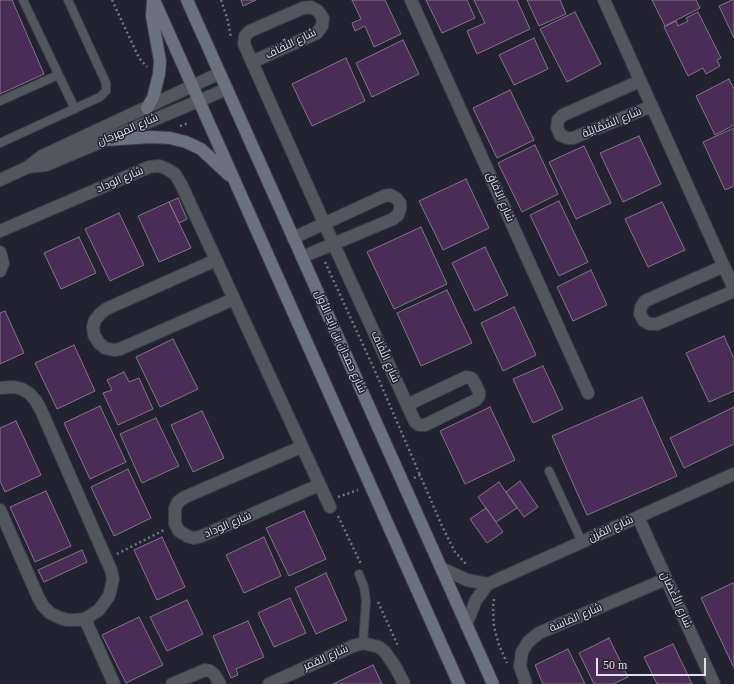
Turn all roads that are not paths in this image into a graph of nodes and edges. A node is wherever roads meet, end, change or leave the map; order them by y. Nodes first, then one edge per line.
1 (23, 0) edge
2 (68, 0) edge
3 (154, 0) edge
4 (187, 0) edge
5 (411, 0) edge
6 (604, 0) edge
7 (252, 62) junction
8 (220, 73) junction
9 (58, 75) junction
10 (640, 81) junction
11 (192, 86) junction
12 (227, 89) junction
13 (0, 101) edge
14 (199, 101) junction
15 (652, 106) junction
16 (148, 108) junction
17 (75, 109) junction
18 (105, 140) junction
19 (0, 143) edge
20 (28, 167) junction
21 (234, 179) junction
22 (0, 180) edge
23 (324, 223) junction
24 (0, 231) edge
25 (293, 238) junction
26 (334, 244) junction
27 (0, 252) edge
28 (302, 257) junction
29 (216, 260) junction
30 (724, 266) junction
31 (0, 271) edge
32 (734, 290) edge
33 (234, 299) junction
34 (0, 388) edge
35 (588, 393) dead end
36 (407, 405) junction
37 (301, 446) junction
38 (548, 471) dead end
39 (734, 474) edge
40 (319, 485) junction
41 (328, 504) road end
42 (0, 510) edge
43 (638, 517) junction
44 (582, 542) junction
45 (441, 568) junction
46 (359, 574) dead end
47 (666, 578) junction
48 (488, 584) junction
49 (85, 619) junction
50 (466, 624) junction
51 (363, 644) junction
52 (114, 684) edge
53 (172, 684) edge
54 (220, 684) edge
55 (269, 684) edge
56 (404, 684) edge
57 (459, 684) edge
58 (493, 684) edge
59 (526, 684) edge
60 (714, 684) edge

1 - 9 lane
2 - 17 lane
3 - 11 main road
3 - 16 main road
4 - 8 main road, شارع حمدان بن زايد الأول
5 - 35 street, شارع الآفاق
6 - 10 street, شارع السَّمَّالِيَّة
7 - 7 street, شارع النِّفَاف
7 - 23 street, شارع النِّفَاف
8 - 11 street, شارع المهرجان
8 - 12 main road, شارع حمدان بن زايد الأول
9 - 13 lane
9 - 17 lane
10 - 15 street, شارع السَّمَّالِيَّة
10 - 15 street, شارع السَّمَّالِيَّة
11 - 14 main road
11 - 16 street, شارع المهرجان
12 - 14 street, شارع المهرجان
12 - 25 main road, شارع حمدان بن زايد الأول
14 - 18 street, شارع المهرجان
14 - 21 main road
15 - 30 street, شارع السَّمَّالِيَّة
16 - 20 street, شارع المهرجان
17 - 19 lane
18 - 20 street, شارع المهرجان
18 - 21 main road
20 - 22 street, شارع المهرجان
21 - 57 main road
23 - 25 street
23 - 26 street, شارع النِّفَاف
23 - 26 street
24 - 29 street, شارع الوداد
25 - 28 main road, شارع حمدان بن زايد الأول
26 - 28 street
26 - 36 street, شارع النِّفَاف
27 - 31 street
28 - 45 main road, شارع حمدان بن زايد الأول
29 - 33 street, شارع الوداد
29 - 33 street
30 - 32 street, شارع السَّمَّالِيَّة
30 - 32 street, شارع السَّمَّالِيَّة
33 - 37 street, شارع الوداد
34 - 49 street
36 - 36 street, شارع النِّفَاف
37 - 40 street, شارع الوداد
37 - 40 street, شارع الوداد
38 - 44 lane
39 - 43 street, شارع المُزْن
40 - 41 street, شارع الوداد
42 - 49 street
43 - 44 street, شارع المُزْن
43 - 47 street, شارع الأَغْصَان
44 - 48 street, شارع المُزْن
45 - 48 street
45 - 50 main road, شارع حمدان بن زايد الأول
46 - 51 lane, شارع القمر
47 - 59 street, شارع المَاسَة
47 - 60 street, شارع الأَغْصَان
48 - 50 street, شارع المُزْن
49 - 52 street
50 - 58 main road, شارع حمدان بن زايد الأول
51 - 55 street, شارع القمر
51 - 56 street, شارع القمر
53 - 54 street

